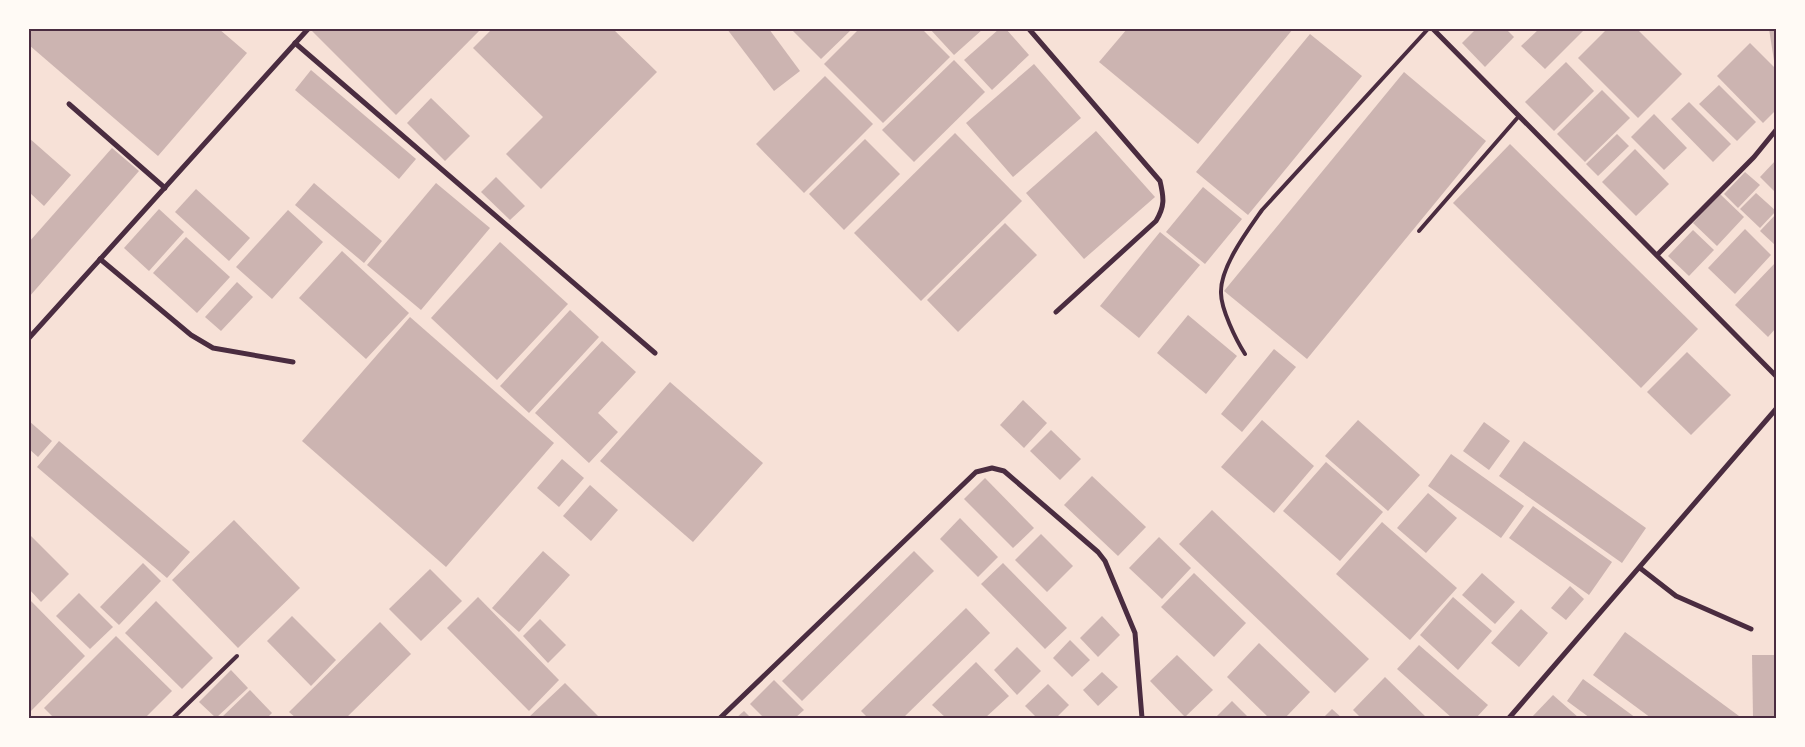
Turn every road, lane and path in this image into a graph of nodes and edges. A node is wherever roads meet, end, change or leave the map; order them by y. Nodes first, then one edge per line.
1 (308, 29) edge
2 (1029, 29) edge
3 (1428, 29) edge
4 (1433, 29) edge
5 (296, 43) junction
6 (68, 104) dead end
7 (1519, 116) junction
8 (1776, 130) edge
9 (165, 188) junction
10 (1419, 231) dead end
11 (1657, 256) junction
12 (100, 259) junction
13 (1056, 312) dead end
14 (29, 338) edge
15 (655, 353) dead end
16 (1245, 354) dead end
17 (294, 362) dead end
18 (1776, 376) edge
19 (1776, 409) edge
20 (1640, 568) junction
21 (1751, 629) dead end
22 (237, 656) dead end
23 (173, 718) edge
24 (720, 718) edge
25 (1142, 718) edge
26 (1509, 718) edge

1 - 5 street
2 - 13 street
3 - 16 lane
4 - 7 street
5 - 9 street
5 - 15 street
6 - 9 street
7 - 10 lane
7 - 11 street
8 - 11 street
9 - 12 street
11 - 18 street
12 - 14 street
12 - 17 street
19 - 20 street
20 - 21 street
20 - 26 street
22 - 23 lane
24 - 25 street

